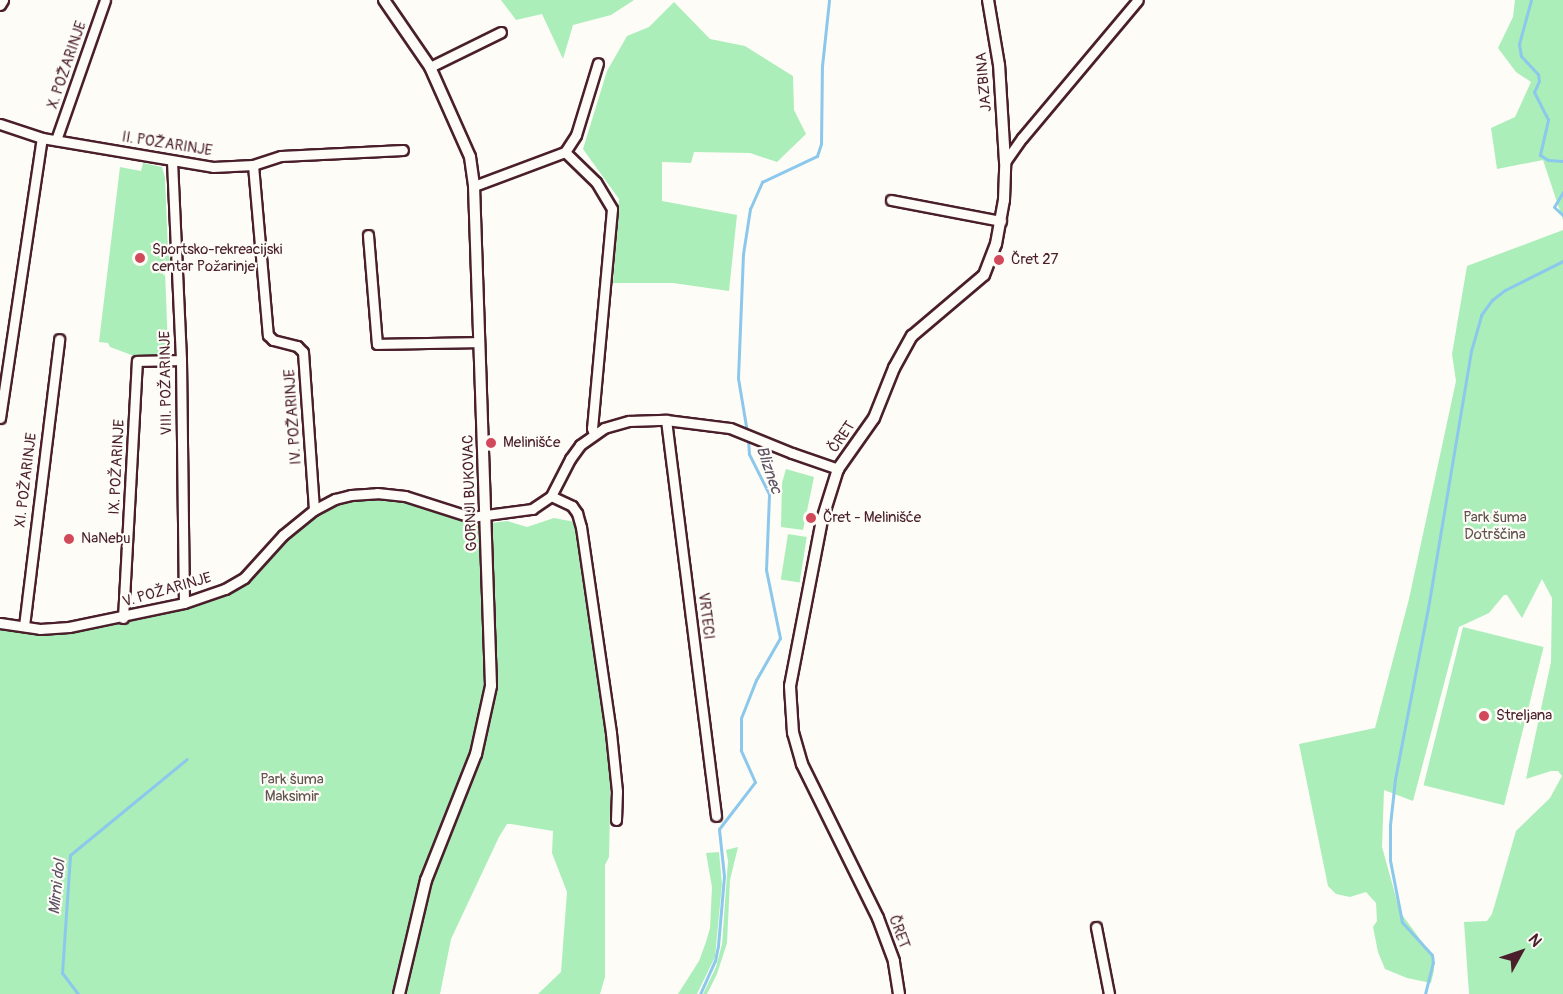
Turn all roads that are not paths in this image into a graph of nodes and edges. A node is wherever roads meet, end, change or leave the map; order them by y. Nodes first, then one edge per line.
1 (3, 0) edge
2 (105, 0) edge
3 (384, 0) edge
4 (988, 0) edge
5 (1137, 0) edge
6 (0, 5) edge
7 (501, 32) dead end
8 (597, 63) dead end
9 (430, 67) junction
10 (0, 124) edge
11 (42, 138) junction
12 (56, 140) junction
13 (404, 150) dead end
14 (565, 152) junction
15 (172, 162) junction
16 (1005, 162) junction
17 (253, 165) junction
18 (474, 186) junction
19 (891, 200) dead end
20 (1001, 221) junction
21 (368, 235) dead end
22 (59, 339) dead end
23 (479, 342) junction
24 (181, 360) junction
25 (0, 418) edge
26 (666, 420) junction
27 (594, 434) junction
28 (838, 469) junction
29 (551, 496) junction
30 (314, 510) junction
31 (487, 516) junction
32 (184, 603) junction
33 (123, 618) junction
34 (0, 623) edge
35 (24, 626) junction
36 (716, 816) dead end
37 (616, 820) dead end
38 (1096, 927) dead end
39 (399, 994) edge
40 (899, 994) edge
41 (1108, 994) edge

1 - 6 street
2 - 12 street, X. POŽARINJE
3 - 9 street, GORNJI BUKOVAC
4 - 16 street, JAZBINA
5 - 16 street
7 - 9 street
8 - 14 street
9 - 18 street, GORNJI BUKOVAC
10 - 11 street, II. POŽARINJE
11 - 12 street, II. POŽARINJE
11 - 25 street
12 - 15 street, II. POŽARINJE
13 - 17 street, II. POŽARINJE
14 - 18 street
14 - 27 street
15 - 17 street, II. POŽARINJE
15 - 24 street, VIII. POŽARINJE
16 - 20 street, ČRET
17 - 30 street, IV. POŽARINJE
18 - 23 street, GORNJI BUKOVAC
19 - 20 street
20 - 28 street, ČRET
21 - 23 street
22 - 35 street, XI. POŽARINJE
23 - 31 street, GORNJI BUKOVAC
24 - 32 street, VIII. POŽARINJE
24 - 33 street, IX. POŽARINJE
26 - 27 street
26 - 28 street
26 - 36 street, VRTECI
27 - 29 street
28 - 40 street, ČRET
29 - 31 street
29 - 37 street
30 - 31 street, V. POŽARINJE
30 - 32 street, V. POŽARINJE
31 - 39 street, GORNJI BUKOVAC
32 - 33 street, V. POŽARINJE
33 - 35 street, V. POŽARINJE
34 - 35 street, V. POŽARINJE
38 - 41 street

